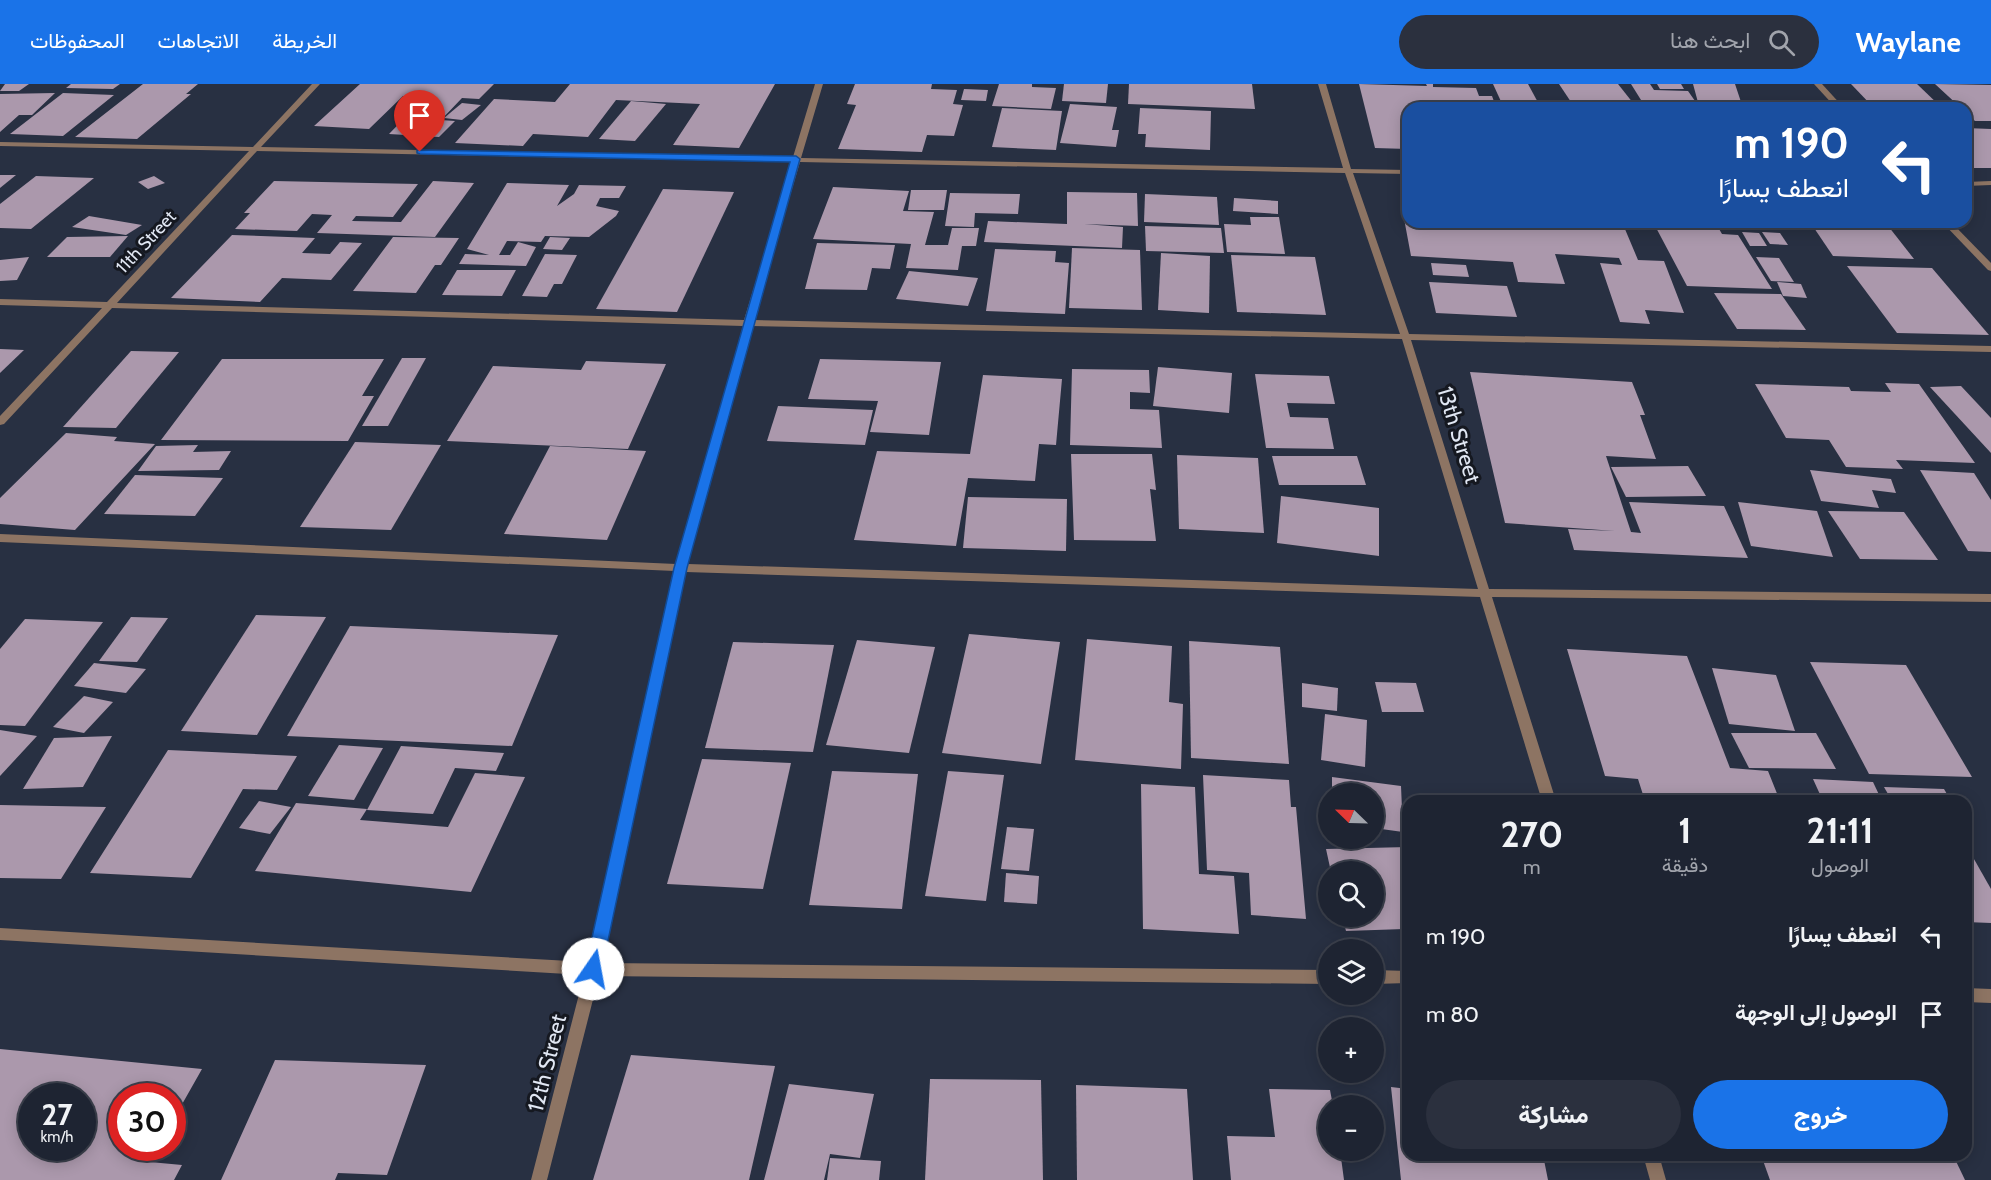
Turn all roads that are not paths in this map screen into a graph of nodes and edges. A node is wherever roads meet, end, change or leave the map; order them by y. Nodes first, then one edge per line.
1 (316, 84) edge
2 (819, 84) edge
3 (1322, 84) edge
4 (1818, 84) edge
5 (1834, 102) edge
6 (0, 144) edge
7 (256, 148) junction
8 (796, 159) junction
9 (1348, 171) junction
10 (1402, 172) edge
11 (1972, 183) edge
12 (1991, 183) edge
13 (1952, 228) edge
14 (1991, 268) edge
15 (0, 302) edge
16 (110, 304) junction
17 (748, 323) junction
18 (1406, 338) junction
19 (1991, 349) edge
20 (0, 422) edge
21 (0, 538) edge
22 (681, 568) junction
23 (1483, 593) junction
24 (1991, 598) edge
25 (1547, 795) edge
26 (0, 934) edge
27 (593, 969) junction
28 (1318, 977) edge
29 (1384, 977) edge
30 (1402, 977) edge
31 (1972, 995) edge
32 (1991, 996) edge
33 (1653, 1161) edge
34 (539, 1180) edge
35 (1658, 1180) edge

1 - 7 street, 11th Street
2 - 8 street, 12th Street
3 - 9 street, 13th Street
4 - 5 street
6 - 7 street
7 - 8 street
7 - 16 street, 11th Street
8 - 9 street
8 - 17 street, 12th Street
9 - 10 street
9 - 18 street, 13th Street
11 - 12 street
13 - 14 street
15 - 16 street
16 - 17 street
16 - 20 street, 11th Street
17 - 18 street
17 - 22 street, 12th Street
18 - 19 street
18 - 23 street, 13th Street
21 - 22 street
22 - 23 street
22 - 27 street, 12th Street
23 - 24 street
23 - 25 street, 13th Street
26 - 27 street
27 - 28 street
27 - 34 street, 12th Street
29 - 30 street
31 - 32 street
33 - 35 street

